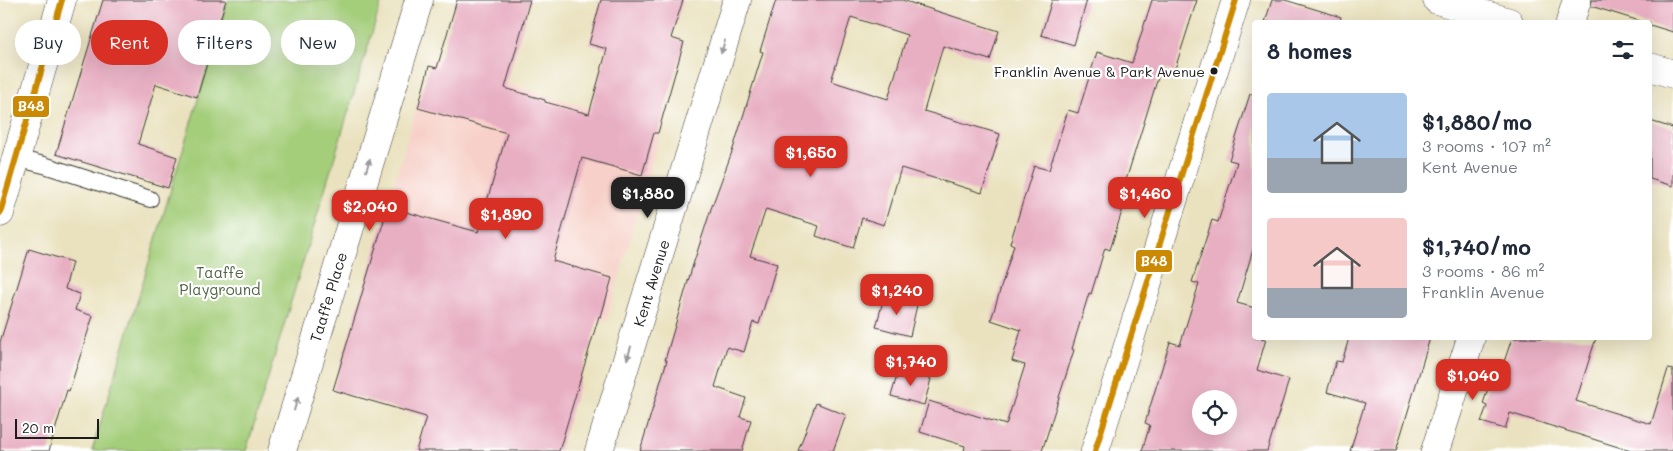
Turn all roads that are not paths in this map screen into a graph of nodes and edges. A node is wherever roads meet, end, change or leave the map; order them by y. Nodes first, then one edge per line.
1 (62, 0) edge
2 (419, 0) edge
3 (737, 0) edge
4 (1236, 0) edge
5 (1437, 0) edge
6 (1577, 0) edge
7 (1502, 20) edge
8 (1571, 20) edge
9 (1652, 68) edge
10 (1673, 74) edge
11 (16, 158) junction
12 (150, 199) dead end
13 (0, 213) edge
14 (1470, 340) edge
15 (282, 451) edge
16 (599, 451) edge
17 (1095, 451) edge
18 (1435, 451) edge

1 - 11 street
15 -> 2 street, Taaffe Place
3 -> 16 street, Kent Avenue
4 - 17 street
5 - 7 street
6 - 8 street
9 - 10 street
11 - 12 lane
11 - 13 street
14 - 18 street

